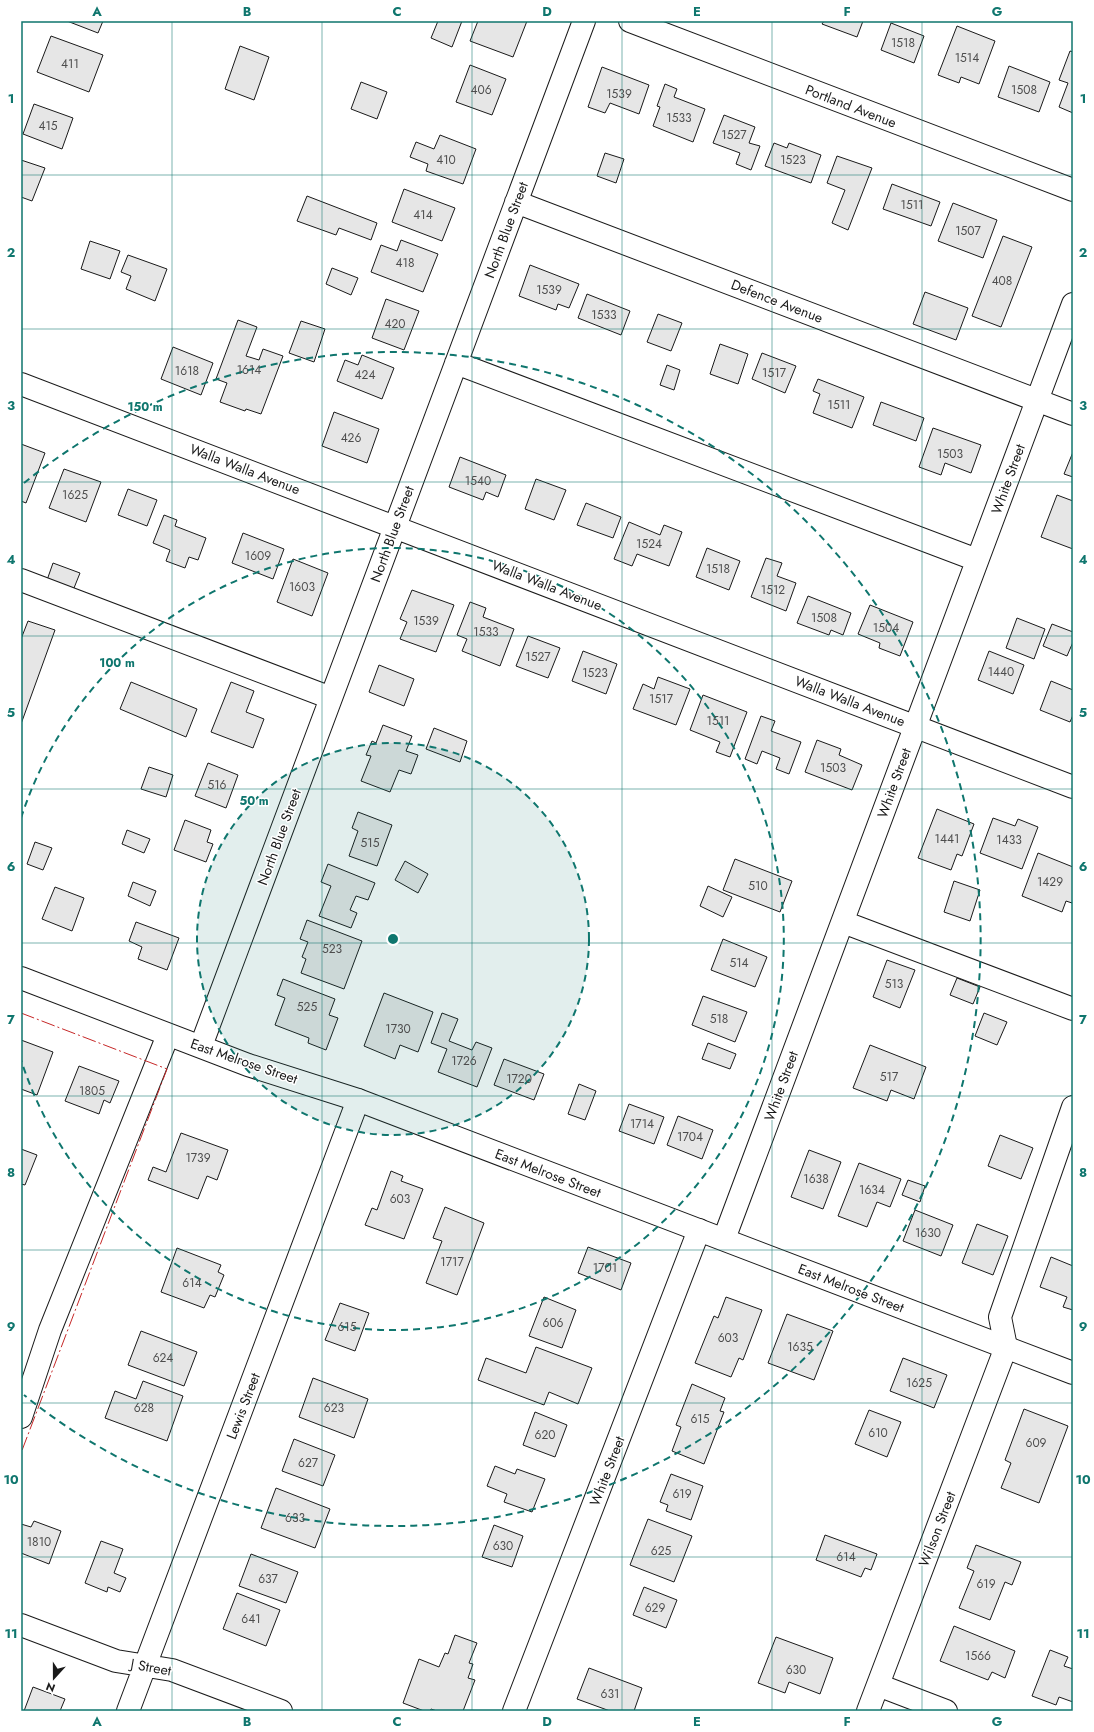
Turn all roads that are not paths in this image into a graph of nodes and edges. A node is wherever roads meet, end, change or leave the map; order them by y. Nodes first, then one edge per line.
1 (584, 21) edge
2 (630, 21) edge
3 (1073, 190) edge
4 (516, 202) junction
5 (1073, 304) edge
6 (456, 363) junction
7 (21, 384) edge
8 (1037, 400) junction
9 (1073, 414) edge
10 (395, 527) junction
11 (977, 560) junction
12 (21, 580) edge
13 (331, 698) junction
14 (915, 727) junction
15 (1073, 787) edge
16 (842, 922) junction
17 (21, 978) edge
18 (1073, 1009) edge
19 (168, 1035) junction
20 (201, 1046) junction
21 (358, 1100) junction
22 (1073, 1107) edge
23 (699, 1230) junction
24 (724, 1239) junction
25 (1006, 1347) junction
26 (1073, 1373) edge
27 (21, 1417) edge
28 (21, 1625) edge
29 (144, 1666) junction
30 (878, 1685) junction
31 (128, 1711) edge
32 (281, 1711) edge
33 (514, 1711) edge
34 (868, 1711) edge
35 (946, 1711) edge

1 - 4 street, North Blue Street
2 - 3 street, Portland Avenue
4 - 6 street, North Blue Street
4 - 8 street, Defence Avenue
5 - 8 street, White Street
6 - 10 street, North Blue Street
6 - 11 street
7 - 10 street, Walla Walla Avenue
8 - 9 street, Defence Avenue
8 - 11 street, White Street
10 - 13 street, North Blue Street
10 - 14 street, Walla Walla Avenue
11 - 14 street, White Street
12 - 13 street
13 - 20 street, North Blue Street
14 - 15 street, Walla Walla Avenue
14 - 16 street, White Street
16 - 18 street
16 - 24 street, White Street
17 - 19 street, East Melrose Street
19 - 20 street, East Melrose Street
19 - 27 street
20 - 21 street, East Melrose Street
21 - 23 street, East Melrose Street
21 - 29 street, Lewis Street
22 - 25 street
23 - 24 street, East Melrose Street
23 - 33 street, White Street
24 - 25 street, East Melrose Street
25 - 26 street, East Melrose Street
25 - 30 street, Wilson Street
28 - 29 street, J Street
29 - 31 street, Lewis Street
29 - 32 street, J Street
30 - 34 street, Wilson Street
30 - 35 street

